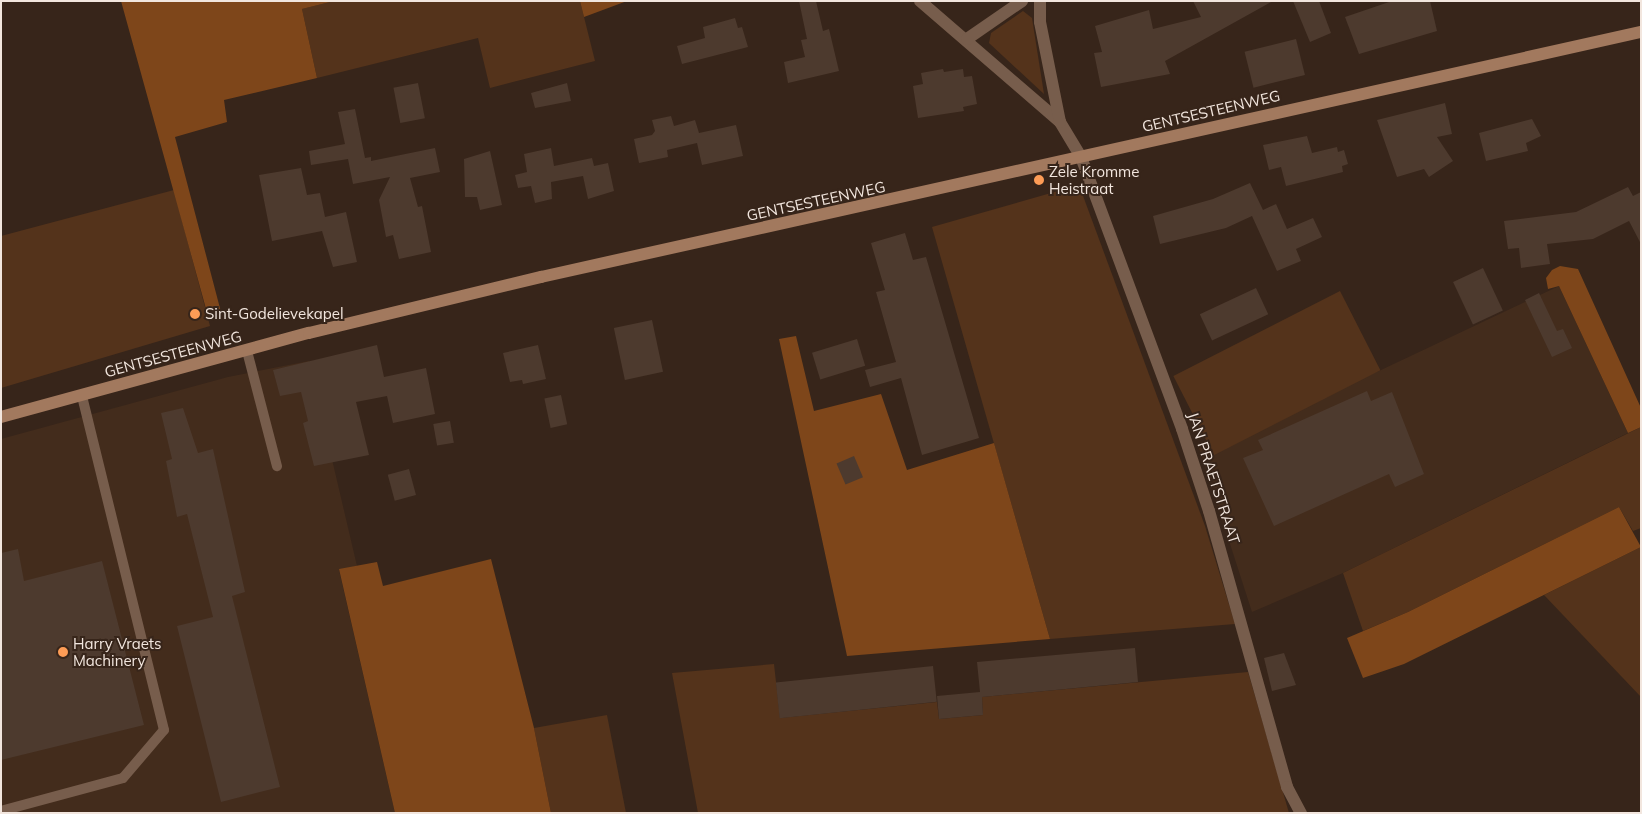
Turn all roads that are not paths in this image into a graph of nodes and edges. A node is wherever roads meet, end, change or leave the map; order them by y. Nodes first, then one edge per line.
1 (920, 1) edge
2 (1022, 1) edge
3 (1040, 1) edge
4 (1641, 32) edge
5 (967, 39) junction
6 (1060, 122) junction
7 (1081, 157) junction
8 (247, 351) junction
9 (82, 395) junction
10 (1, 417) edge
11 (277, 466) dead end
12 (1, 811) edge
13 (1302, 813) edge

1 - 5 street
2 - 5 street
3 - 6 street
4 - 7 main road, GENTSESTEENWEG
5 - 6 street
6 - 7 street, JAN PRAETSTRAAT
7 - 8 main road, GENTSESTEENWEG
7 - 13 street, JAN PRAETSTRAAT
8 - 9 main road, GENTSESTEENWEG
8 - 11 lane
9 - 10 main road, GENTSESTEENWEG
9 - 12 lane

